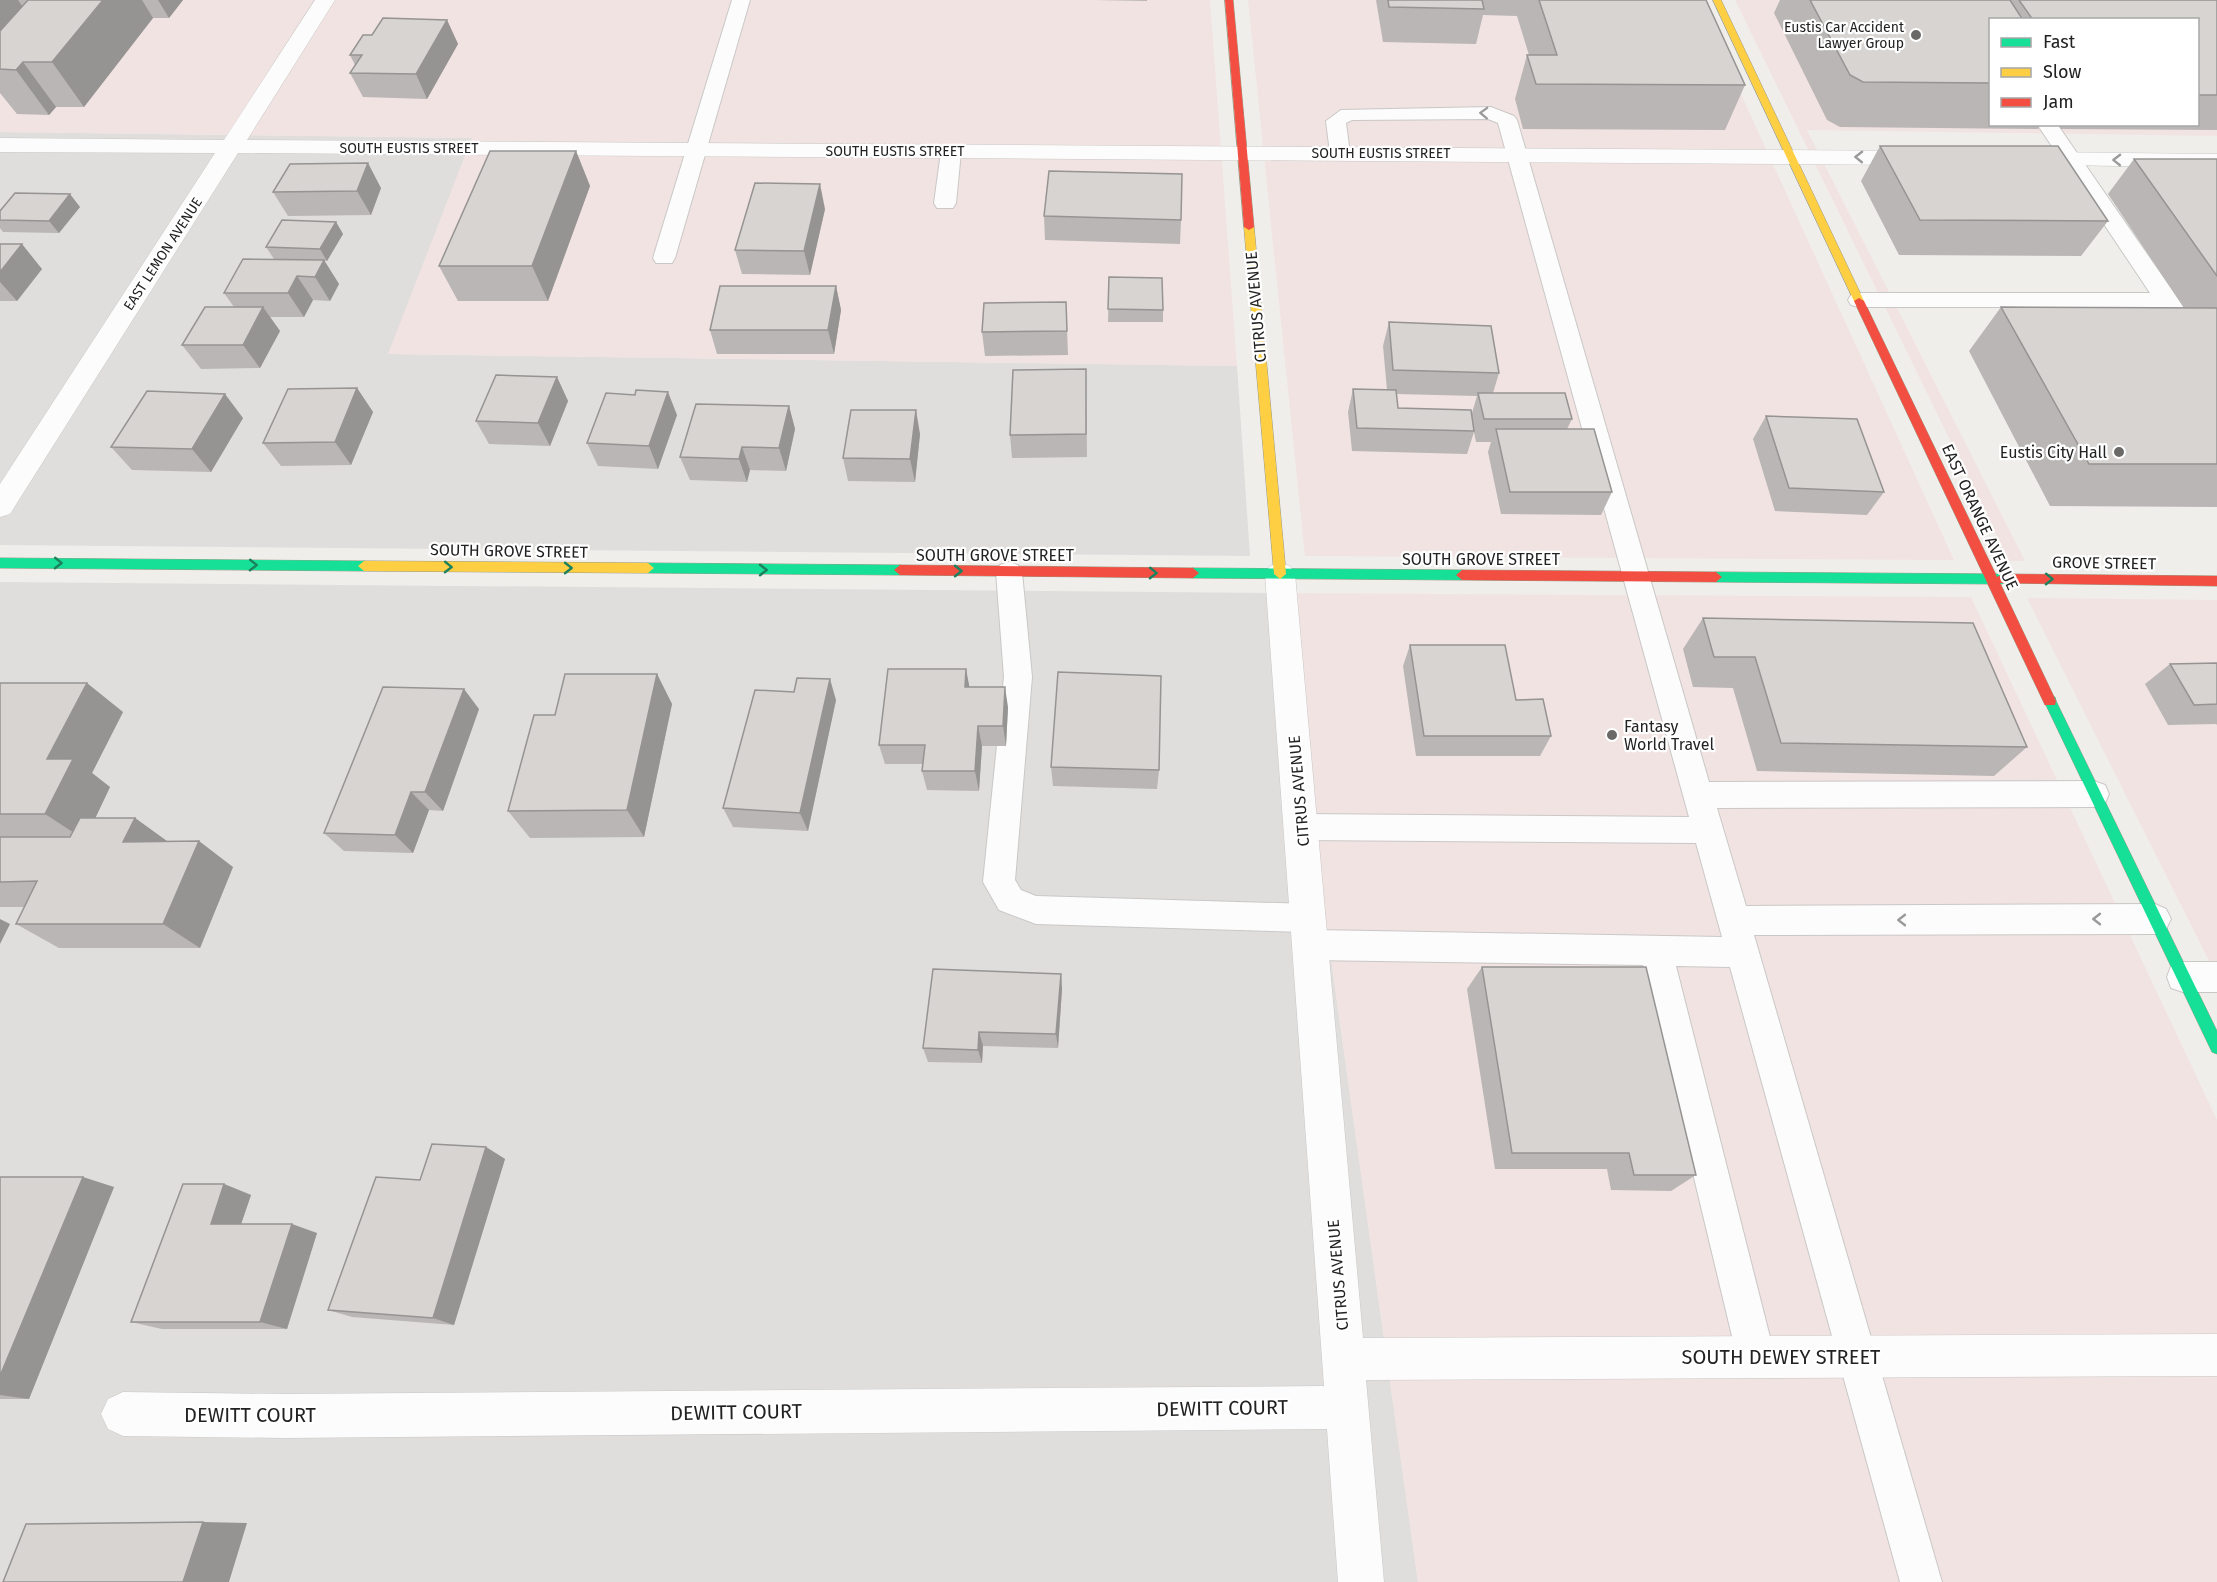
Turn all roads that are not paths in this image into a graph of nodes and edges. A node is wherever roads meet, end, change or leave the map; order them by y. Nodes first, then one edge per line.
1 (325, 0) edge
2 (741, 0) edge
3 (1229, 0) edge
4 (1717, 0) edge
5 (2048, 126) edge
6 (0, 145) edge
7 (232, 147) junction
8 (696, 150) junction
9 (951, 152) junction
10 (1242, 153) junction
11 (1340, 153) junction
12 (1515, 153) junction
13 (1790, 156) junction
14 (1942, 158) edge
15 (2000, 158) edge
16 (2070, 159) junction
17 (2217, 161) edge
18 (945, 203) dead end
19 (664, 258) dead end
20 (1859, 300) junction
21 (2166, 300) junction
22 (2217, 373) edge
23 (0, 507) edge
24 (0, 563) edge
25 (1009, 572) junction
26 (1280, 574) junction
27 (1635, 576) junction
28 (1991, 579) junction
29 (2217, 581) edge
30 (2094, 794) junction
31 (1697, 795) junction
32 (1302, 827) junction
33 (1708, 831) junction
34 (2155, 918) junction
35 (1310, 931) junction
36 (1738, 936) junction
37 (1656, 950) junction
38 (2183, 977) junction
39 (2217, 977) edge
40 (2217, 1047) edge
41 (2217, 1355) edge
42 (1859, 1356) junction
43 (1756, 1357) junction
44 (1345, 1359) junction
45 (1349, 1407) junction
46 (123, 1414) dead end
47 (1361, 1582) edge
48 (1921, 1582) edge

1 - 7 street, EAST LEMON AVENUE
2 - 8 lane
3 - 10 main road, CITRUS AVENUE
4 - 13 main road, EAST ORANGE AVENUE
5 - 16 lane
6 - 7 street, SOUTH EUSTIS STREET
7 - 8 street, SOUTH EUSTIS STREET
7 - 23 street, EAST LEMON AVENUE
8 - 9 street, SOUTH EUSTIS STREET
8 - 19 lane
9 - 10 street, SOUTH EUSTIS STREET
9 - 18 lane
10 - 11 street, SOUTH EUSTIS STREET
10 - 26 main road, CITRUS AVENUE
11 - 12 street, SOUTH EUSTIS STREET
12 -> 11 lane
12 - 13 street, SOUTH EUSTIS STREET
12 - 27 lane
14 -> 13 street, SOUTH EUSTIS STREET
13 - 20 main road, EAST ORANGE AVENUE
15 - 16 street
17 -> 16 street
16 - 21 lane
20 - 21 lane
20 - 28 main road, EAST ORANGE AVENUE
21 - 22 lane
24 -> 25 main road, SOUTH GROVE STREET
25 -> 26 main road, SOUTH GROVE STREET
25 - 35 lane
26 - 27 main road, SOUTH GROVE STREET
26 - 32 street, CITRUS AVENUE
27 - 28 main road, SOUTH GROVE STREET
27 - 31 lane
28 -> 29 main road, GROVE STREET
28 - 30 main road, EAST ORANGE AVENUE
30 - 31 lane
30 - 34 main road, EAST ORANGE AVENUE
31 - 33 lane
32 - 33 lane
32 - 35 street, CITRUS AVENUE
33 - 36 lane
34 -> 36 lane
34 - 38 main road, EAST ORANGE AVENUE
35 - 37 lane
35 - 44 street, CITRUS AVENUE
36 - 37 lane
36 - 42 lane
37 - 43 lane
38 - 39 lane
38 - 40 main road, EAST ORANGE AVENUE
41 - 42 street, SOUTH DEWEY STREET
42 - 43 street, SOUTH DEWEY STREET
42 - 48 lane
43 - 44 street, SOUTH DEWEY STREET
44 - 45 street, CITRUS AVENUE
45 - 46 street, DEWITT COURT
45 - 47 street, CITRUS AVENUE

